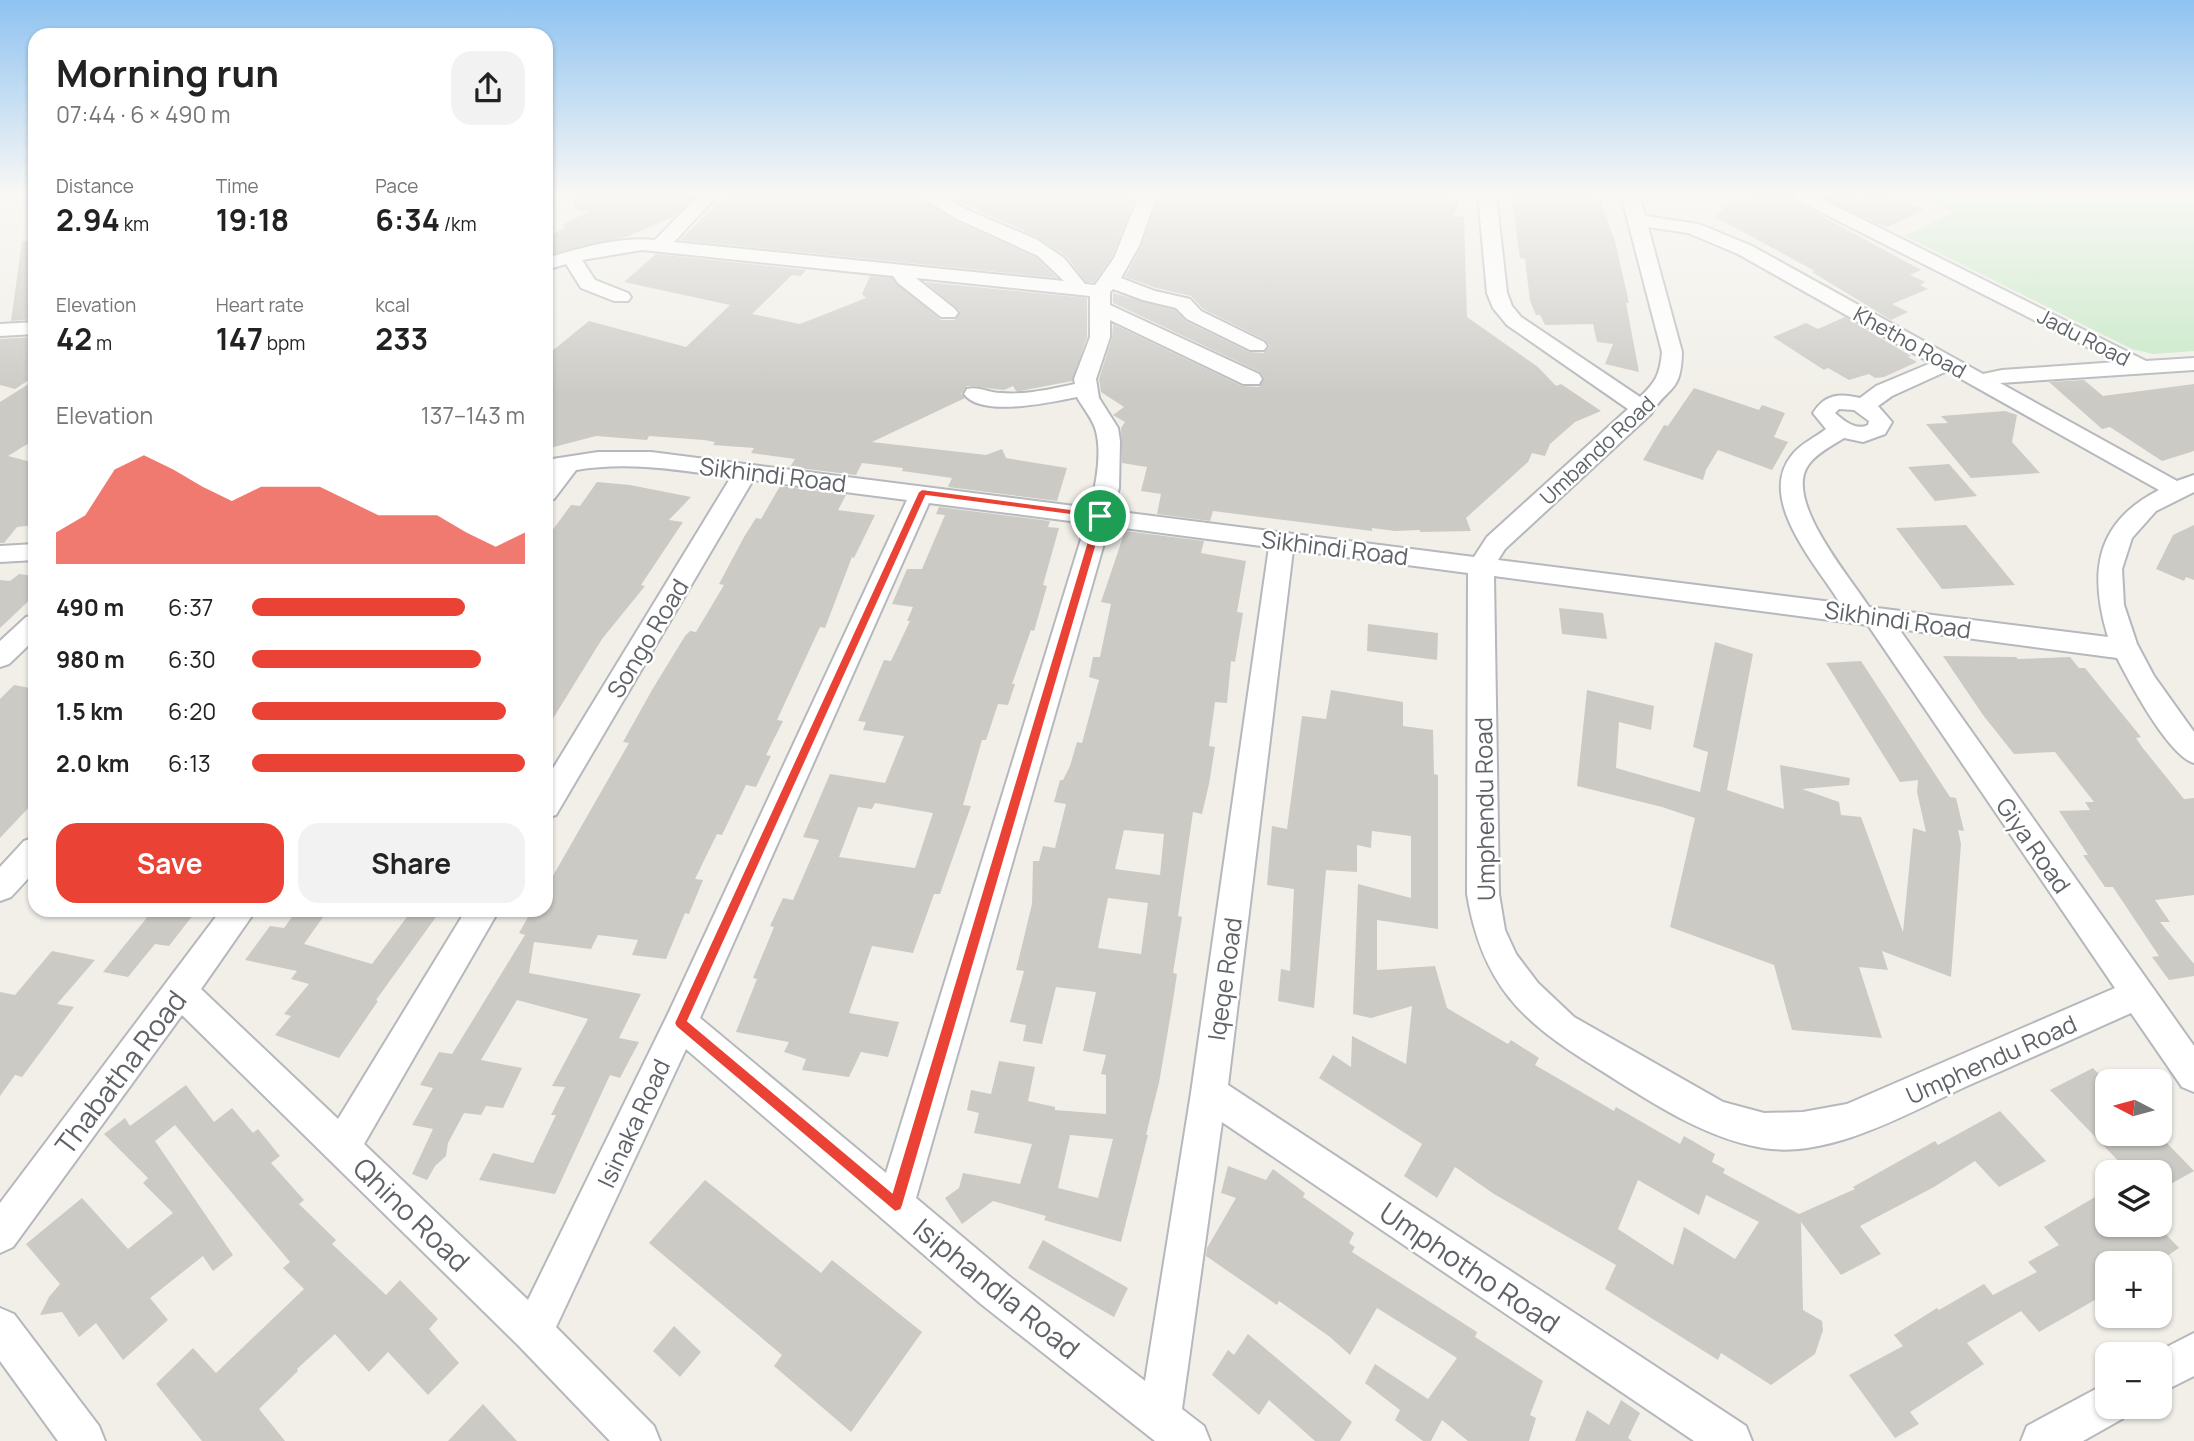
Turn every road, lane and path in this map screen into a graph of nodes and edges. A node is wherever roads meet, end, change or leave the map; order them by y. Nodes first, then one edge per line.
1 (574, 262) edge
2 (826, 262) edge
3 (1061, 262) edge
4 (1119, 262) edge
5 (1494, 262) edge
6 (1648, 262) edge
7 (1764, 262) edge
8 (1934, 262) edge
9 (900, 270) junction
10 (1079, 289) junction
11 (1103, 293) junction
12 (621, 297) dead end
13 (947, 313) dead end
14 (28, 328) edge
15 (0, 330) edge
16 (1257, 346) dead end
17 (1946, 364) junction
18 (2194, 364) edge
19 (2142, 367) junction
20 (1251, 379) dead end
21 (1979, 381) junction
22 (1085, 389) junction
23 (975, 394) dead end
24 (1643, 409) junction
25 (557, 465) edge
26 (747, 470) junction
27 (2184, 486) edge
28 (922, 492) junction
29 (1100, 516) junction
30 (1282, 540) junction
31 (28, 552) edge
32 (0, 554) edge
33 (1481, 566) junction
34 (1868, 614) junction
35 (28, 631) edge
36 (2124, 649) junction
37 (0, 657) edge
38 (2194, 752) edge
39 (553, 794) edge
40 (28, 857) edge
41 (0, 888) edge
42 (235, 917) edge
43 (479, 917) edge
44 (180, 991) junction
45 (2137, 994) junction
46 (681, 1023) junction
47 (2194, 1075) edge
48 (1209, 1093) junction
49 (342, 1146) junction
50 (895, 1205) junction
51 (0, 1234) edge
52 (0, 1328) edge
53 (533, 1332) junction
54 (2194, 1353) edge
55 (2172, 1366) edge
56 (2095, 1411) edge
57 (1160, 1417) junction
58 (84, 1441) edge
59 (639, 1441) edge
60 (1189, 1441) edge
61 (1731, 1441) edge
62 (2042, 1441) edge

1 - 12 street
2 - 9 street
3 - 10 street
4 - 11 street
5 - 24 street
6 - 24 street, Umbando Road
7 - 17 street, Khetho Road
8 - 19 street, Jadu Road
9 - 10 street
9 - 13 street
10 - 11 street
11 - 16 street
11 - 20 street
11 - 22 street
14 - 15 street
17 - 21 street, Khetho Road
17 - 34 street, Giya Road
18 - 19 street
19 - 21 street
21 - 27 street, Khetho Road
22 - 23 street
22 - 29 street
24 - 33 street, Umbando Road
25 - 26 street, Sikhindi Road
26 - 28 street, Sikhindi Road
26 - 39 street, Songo Road
27 - 36 street
28 - 29 street, Sikhindi Road
28 - 46 street, Isinaka Road
29 - 30 street, Sikhindi Road
29 - 50 street
30 - 33 street, Sikhindi Road
30 - 48 street, Iqeqe Road
31 - 32 street
33 - 34 street, Sikhindi Road
33 - 45 street, Umphendu Road
34 - 36 street, Sikhindi Road
34 - 45 street, Giya Road
35 - 37 street
36 - 38 street
40 - 41 street
42 - 44 street, Thabatha Road
43 - 49 street
44 - 49 street, Qhino Road
44 - 51 street, Thabatha Road
45 - 47 street, Giya Road
46 - 50 street, Isiphandla Road
46 - 53 street, Isinaka Road
48 - 57 street, Iqeqe Road
48 - 61 street, Umphotho Road
49 - 53 street, Qhino Road
50 - 57 street, Isiphandla Road
52 - 58 street
53 - 59 street, Qhino Road
54 - 55 street
56 - 62 street
57 - 60 street, Isiphandla Road

